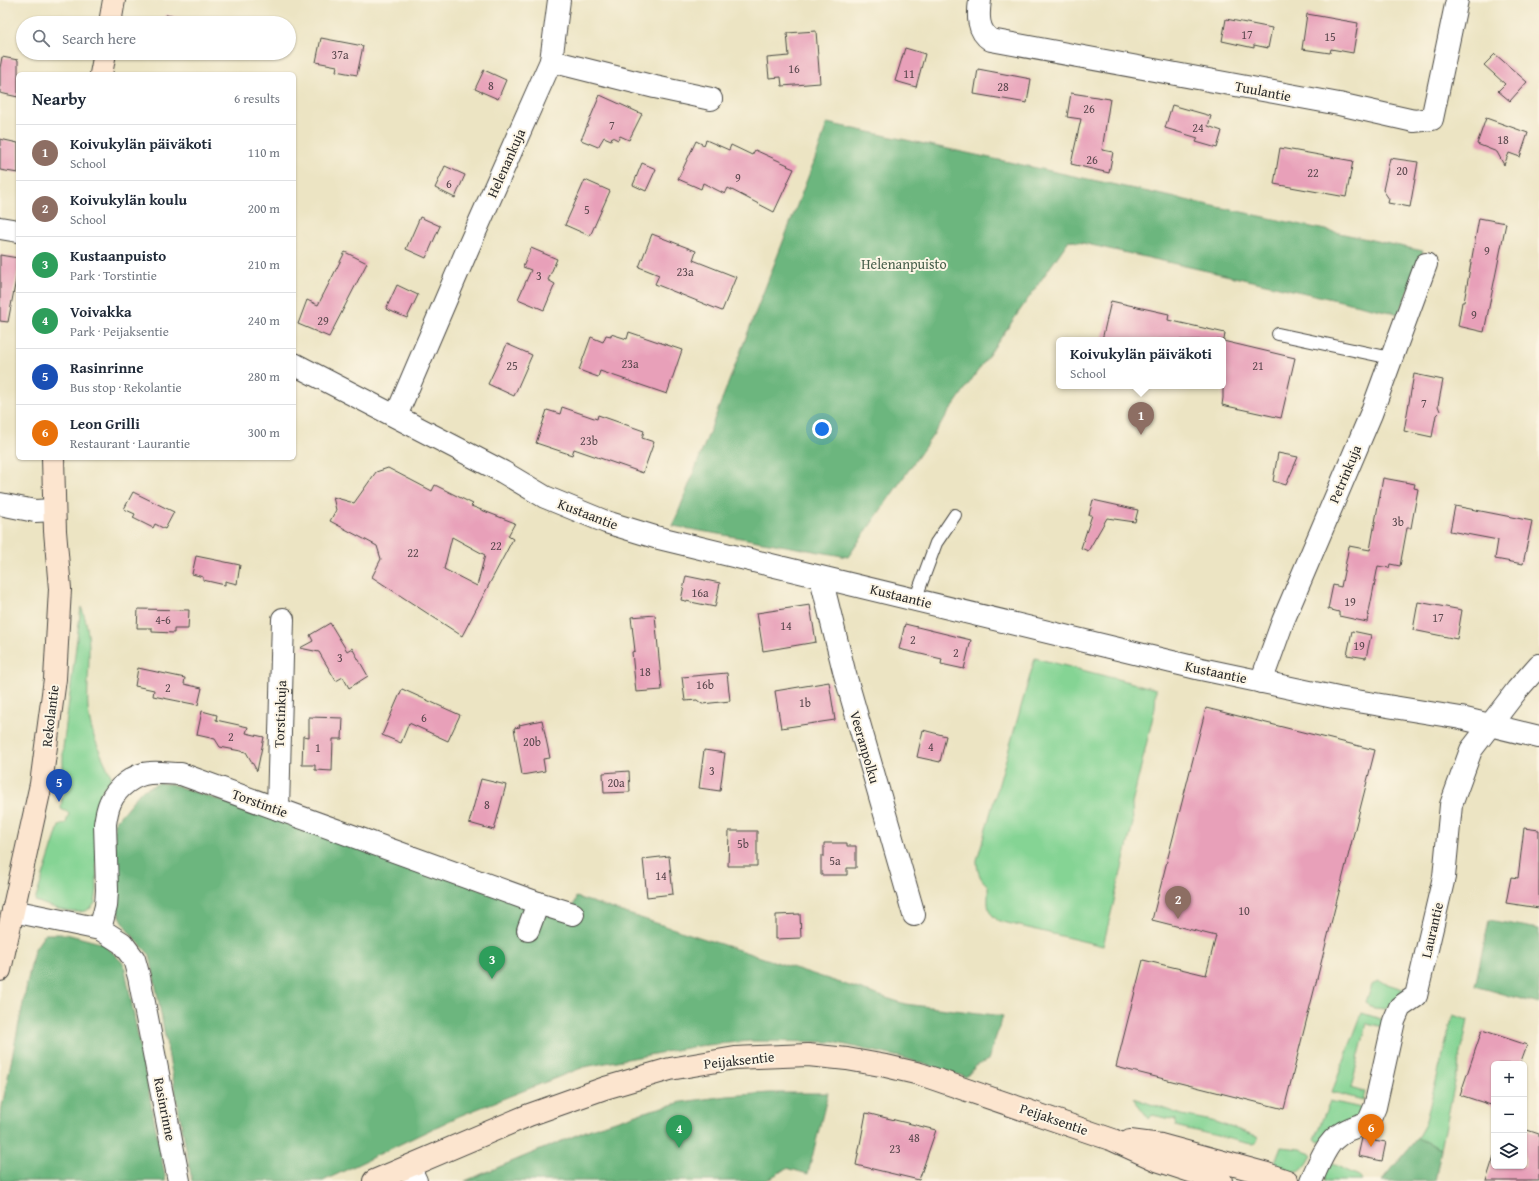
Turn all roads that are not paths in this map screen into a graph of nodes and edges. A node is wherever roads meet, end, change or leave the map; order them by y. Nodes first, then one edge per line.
1 (114, 0) edge
2 (559, 0) edge
3 (980, 0) edge
4 (1457, 0) edge
5 (111, 16) edge
6 (104, 60) edge
7 (551, 60) junction
8 (101, 72) edge
9 (711, 99) dead end
10 (0, 228) edge
11 (16, 231) edge
12 (1426, 264) dead end
13 (1278, 334) dead end
14 (1391, 358) junction
15 (296, 365) edge
16 (396, 416) junction
17 (53, 460) edge
18 (0, 504) edge
19 (54, 510) junction
20 (955, 515) dead end
21 (821, 578) junction
22 (915, 600) junction
23 (283, 619) dead end
24 (1539, 664) edge
25 (1261, 682) junction
26 (1489, 726) junction
27 (1539, 738) edge
28 (278, 809) junction
29 (538, 903) junction
30 (13, 911) junction
31 (573, 914) dead end
32 (914, 915) dead end
33 (100, 929) junction
34 (528, 930) dead end
35 (0, 970) edge
36 (1113, 1140) junction
37 (413, 1174) edge
38 (180, 1181) edge
39 (374, 1181) edge
40 (1221, 1181) edge
41 (1287, 1181) edge
42 (1311, 1181) edge

1 - 5 main road
2 - 7 street, Helenankuja
3 - 4 street, Tuulantie
6 - 8 main road
7 - 9 street
7 - 16 street, Helenankuja
10 - 11 street
12 - 14 street, Petrinkuja
13 - 14 lane
14 - 25 street, Petrinkuja
15 - 16 street, Kustaantie
16 - 21 street, Kustaantie
17 - 19 main road, Rekolantie
18 - 19 street
19 - 30 main road, Rekolantie
20 - 22 lane
21 - 22 street, Kustaantie
21 - 32 street, Veeranpolku
22 - 25 street, Kustaantie
23 - 28 street, Torstinkuja
24 - 26 street, Laurantie
25 - 26 street, Kustaantie
26 - 27 street, Kustaantie
26 - 42 street, Laurantie
28 - 29 street, Torstintie
28 - 33 street, Torstintie
29 - 31 street, Torstintie
29 - 34 street
30 - 33 street, Rasinrinne
30 - 35 main road, Rekolantie
33 - 38 street, Rasinrinne
36 - 37 main road, Peijaksentie
36 - 40 main road, Peijaksentie
36 - 41 main road, Peijaksentie
37 - 39 main road, Peijaksentie

